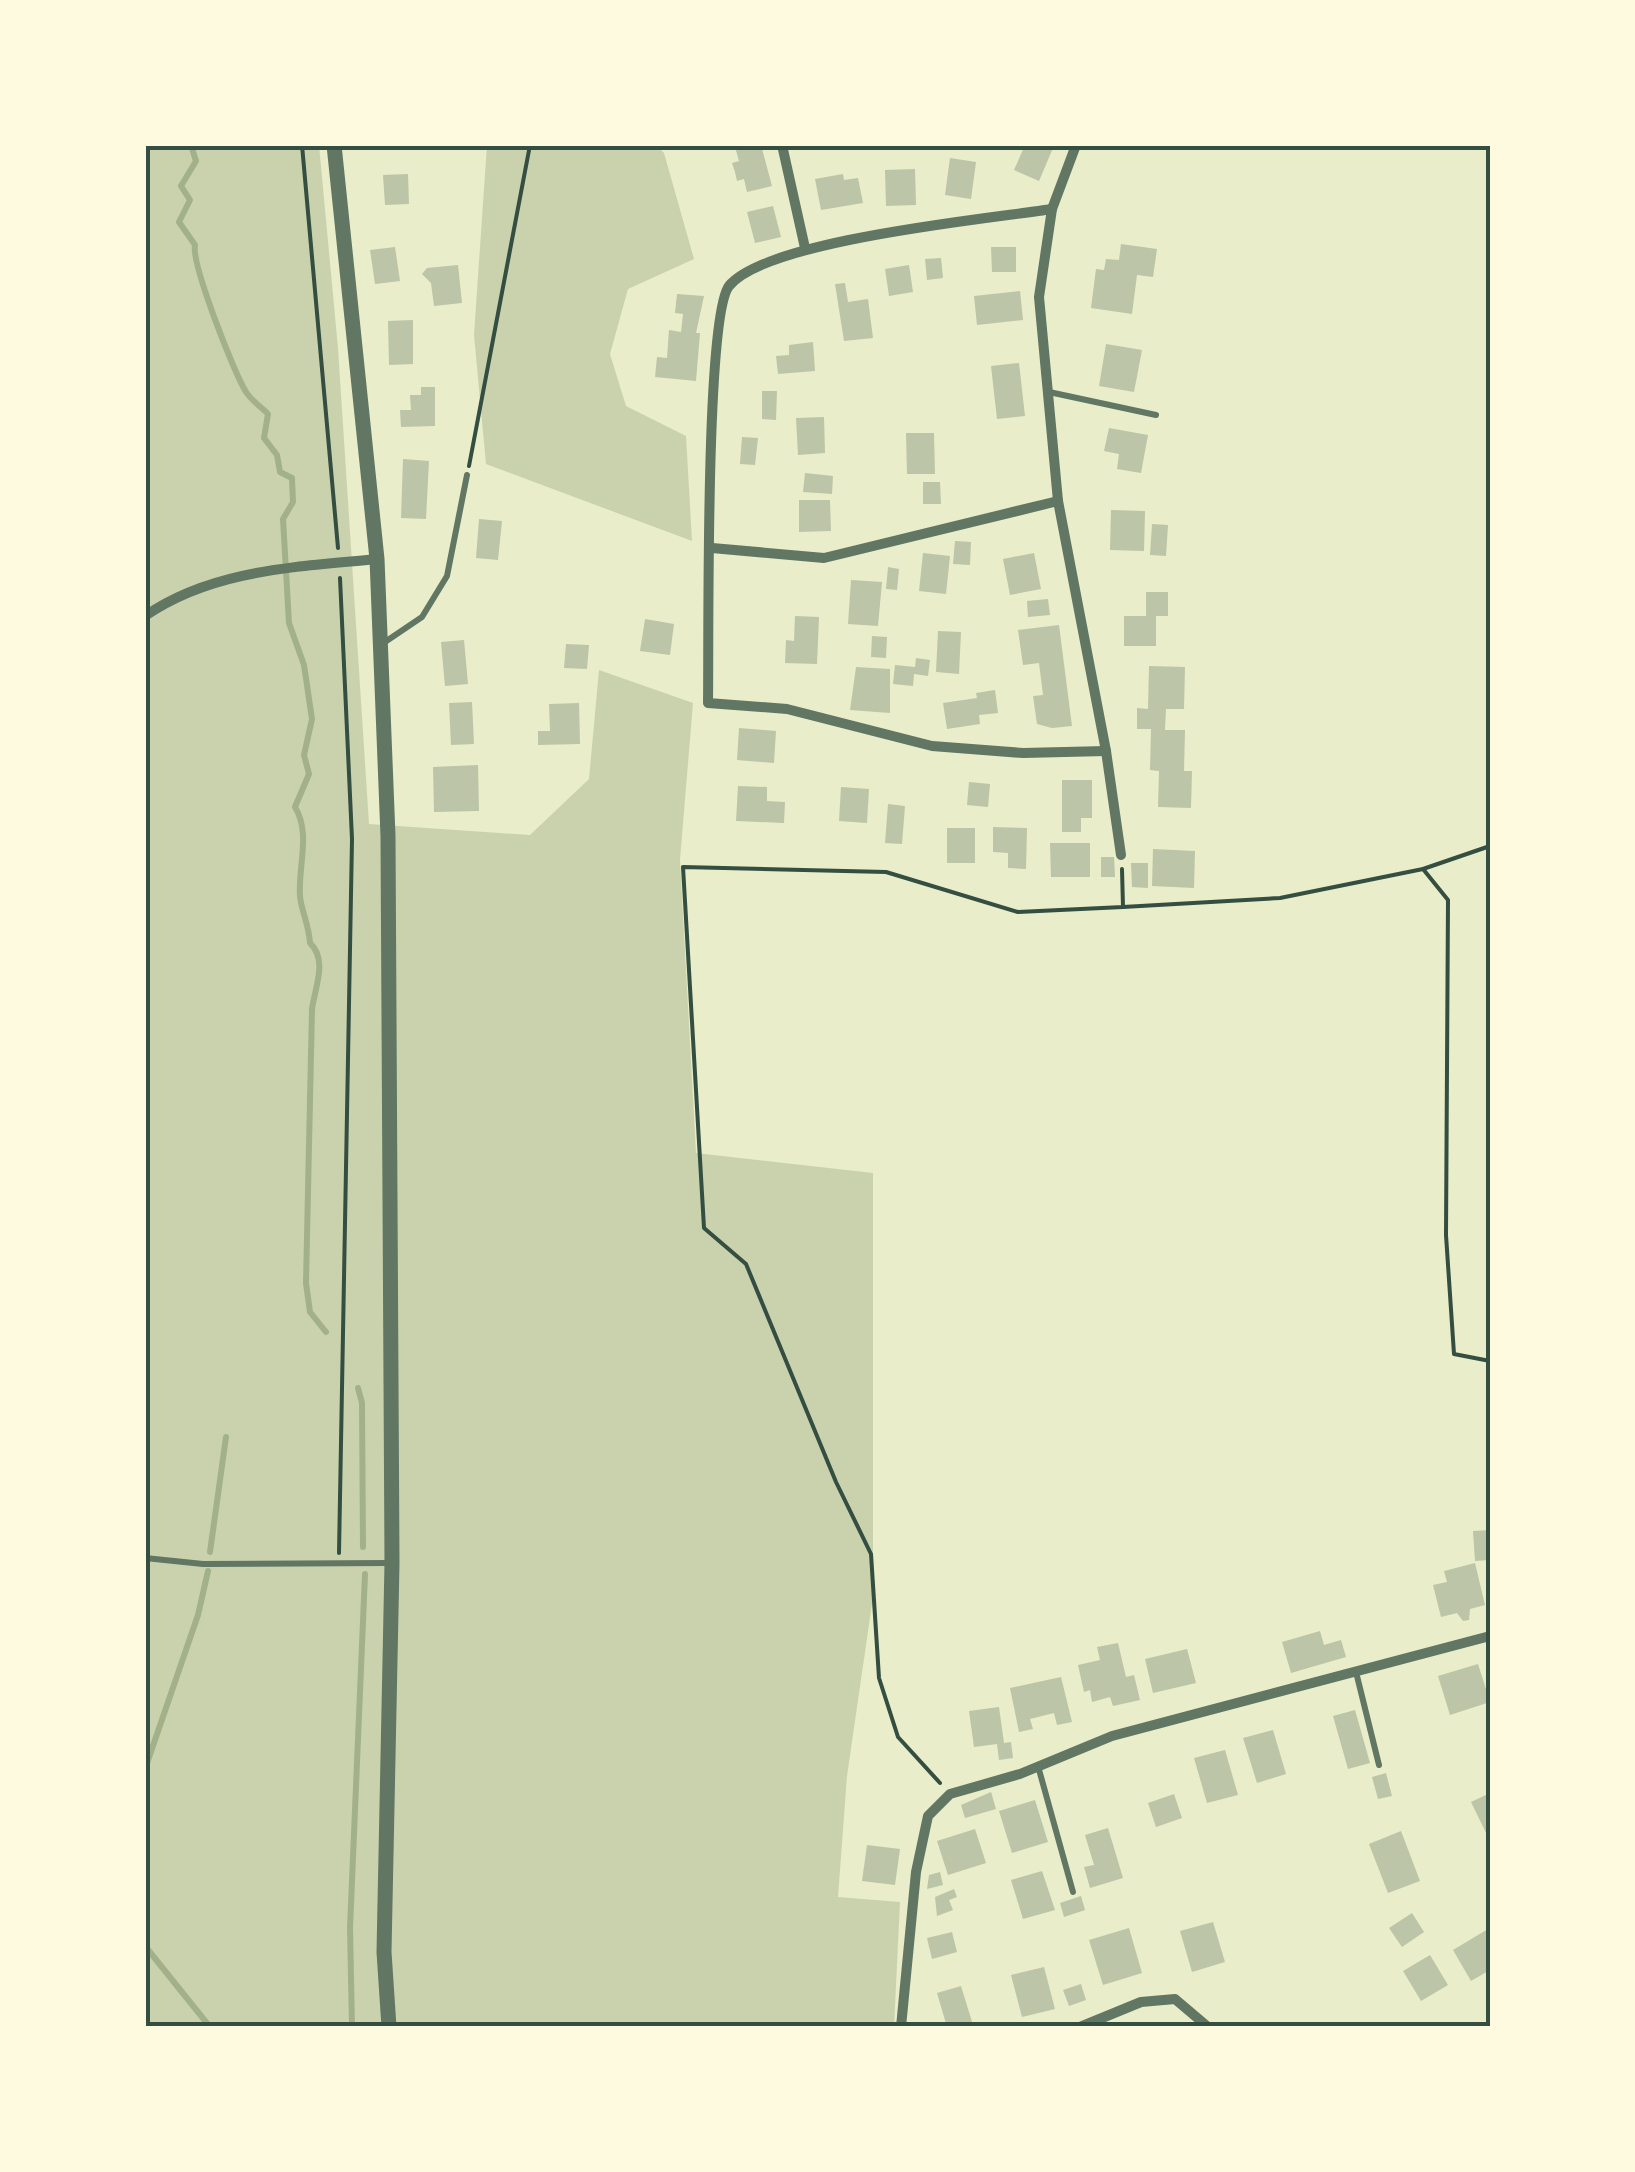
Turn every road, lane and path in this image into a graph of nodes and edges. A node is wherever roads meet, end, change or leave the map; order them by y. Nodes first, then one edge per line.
1 (302, 145) edge
2 (334, 145) edge
3 (530, 145) edge
4 (782, 145) edge
5 (1076, 145) edge
6 (1052, 209) junction
7 (805, 248) junction
8 (1048, 392) junction
9 (1156, 415) dead end
10 (468, 475) joint
11 (1058, 501) junction
12 (712, 548) junction
13 (377, 559) junction
14 (339, 563) junction
15 (145, 616) edge
16 (381, 645) junction
17 (1106, 751) junction
18 (1490, 846) edge
19 (1122, 855) joint
20 (1423, 868) junction
21 (1123, 907) junction
22 (1490, 1361) edge
23 (145, 1558) edge
24 (339, 1562) junction
25 (392, 1563) junction
26 (1490, 1636) edge
27 (1356, 1670) junction
28 (1379, 1765) dead end
29 (1038, 1766) junction
30 (950, 1794) junction
31 (1073, 1892) dead end
32 (389, 2027) edge
33 (901, 2027) edge
34 (1080, 2027) edge
35 (1208, 2027) edge

1 - 14 path
2 - 13 street
3 - 10 path
4 - 7 street
5 - 6 street
6 - 7 street
6 - 8 street
7 - 12 street
8 - 9 lane
8 - 11 street
10 - 16 lane
11 - 12 street
11 - 17 street
12 - 17 street
13 - 14 street
13 - 16 street
14 - 15 street
14 - 24 path
16 - 25 street
17 - 19 street
18 - 20 path
19 - 21 path
20 - 21 path
20 - 22 path
21 - 30 path
23 - 24 lane
24 - 25 lane
25 - 32 street
26 - 27 street
27 - 28 lane
27 - 29 street
29 - 30 street
29 - 31 lane
30 - 33 street
34 - 35 street

